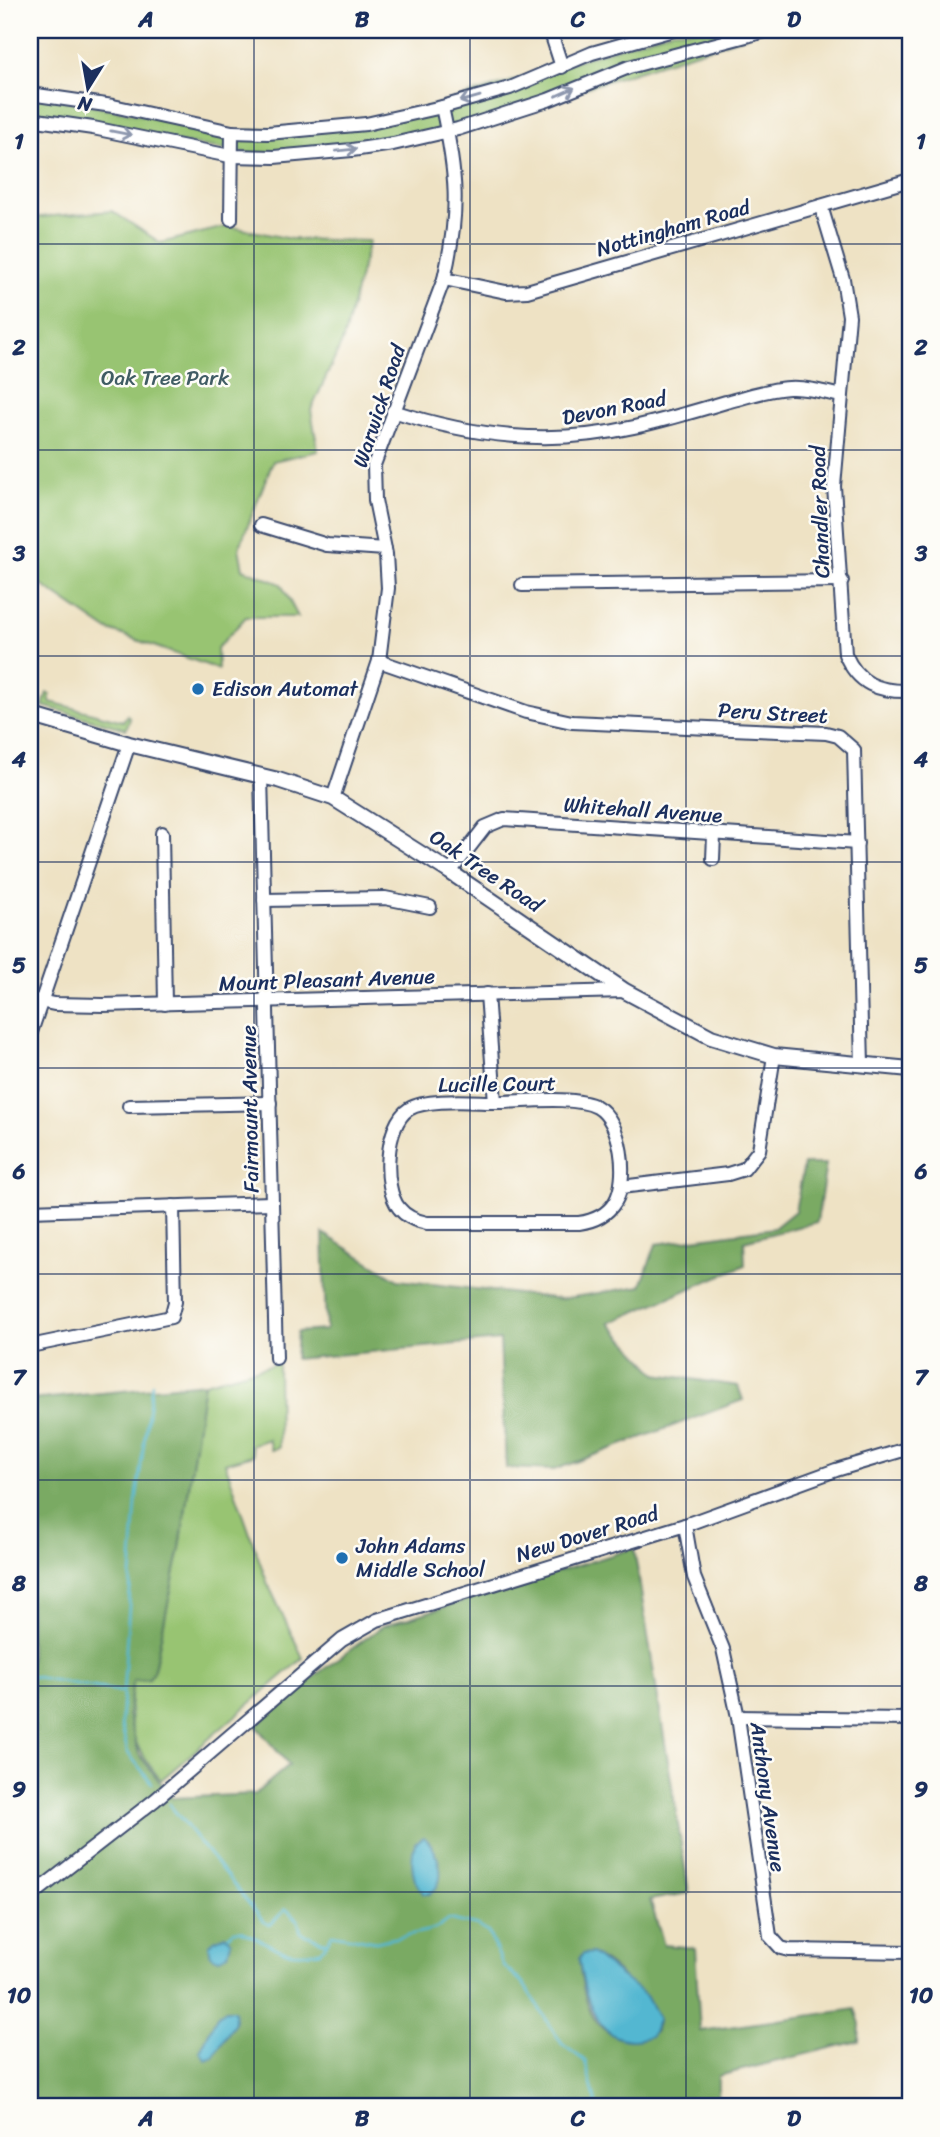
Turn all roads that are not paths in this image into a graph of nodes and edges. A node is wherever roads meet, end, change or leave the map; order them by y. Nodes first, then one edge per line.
1 (550, 30) edge
2 (673, 30) edge
3 (769, 30) edge
4 (745, 33) edge
5 (562, 67) junction
6 (30, 94) edge
7 (442, 107) junction
8 (30, 119) edge
9 (447, 131) junction
10 (232, 132) junction
11 (230, 156) junction
12 (910, 180) edge
13 (821, 206) junction
14 (231, 219) dead end
15 (444, 279) junction
16 (841, 396) junction
17 (393, 411) junction
18 (261, 525) dead end
19 (385, 549) junction
20 (842, 581) junction
21 (522, 586) dead end
22 (379, 661) junction
23 (910, 691) edge
24 (30, 717) edge
25 (129, 744) junction
26 (261, 776) junction
27 (332, 798) junction
28 (162, 832) dead end
29 (714, 835) junction
30 (857, 843) junction
31 (713, 859) dead end
32 (450, 872) junction
33 (264, 900) junction
34 (430, 907) dead end
35 (625, 991) junction
36 (486, 994) junction
37 (35, 1001) edge
38 (267, 1003) junction
39 (165, 1004) junction
40 (30, 1035) edge
41 (774, 1056) junction
42 (862, 1065) junction
43 (910, 1069) edge
44 (495, 1102) junction
45 (271, 1103) junction
46 (129, 1106) dead end
47 (621, 1187) junction
48 (272, 1203) junction
49 (173, 1206) junction
50 (30, 1211) edge
51 (30, 1346) edge
52 (276, 1358) dead end
53 (910, 1448) edge
54 (685, 1525) junction
55 (738, 1717) junction
56 (910, 1718) edge
57 (30, 1897) edge
58 (910, 1952) edge

1 - 5 street
2 - 5 street
3 - 4 street
9 -> 4 street
5 -> 7 street
6 - 10 street
7 - 9 street, Warwick Road
7 - 10 street
8 -> 11 street
11 -> 9 street
9 - 15 street, Warwick Road
10 - 11 street
11 - 14 street
12 - 13 street, Nottingham Road
13 - 15 street, Nottingham Road
13 - 16 street, Chandler Road
15 - 17 street, Warwick Road
16 - 17 street, Devon Road
16 - 20 street, Chandler Road
17 - 19 street, Warwick Road
18 - 19 street
19 - 22 street, Warwick Road
20 - 21 street
20 - 23 street, Chandler Road
22 - 27 street, Warwick Road
22 - 30 street, Peru Street
24 - 25 main road, Oak Tree Road
25 - 26 main road, Oak Tree Road
25 - 37 street
26 - 27 main road, Oak Tree Road
26 - 33 street, Fairmount Avenue
27 - 32 main road, Oak Tree Road
28 - 39 street
29 - 30 street, Whitehall Avenue
29 - 31 street
29 - 32 street, Whitehall Avenue
30 - 42 street, Peru Street
32 - 35 main road, Oak Tree Road
33 - 34 street
33 - 38 street, Fairmount Avenue
35 - 36 street, Mount Pleasant Avenue
35 - 41 main road, Oak Tree Road
36 - 38 street, Mount Pleasant Avenue
36 - 44 street
37 - 39 street, Mount Pleasant Avenue
37 - 40 street
38 - 39 street, Mount Pleasant Avenue
38 - 45 street, Fairmount Avenue
41 - 42 main road, Oak Tree Road
41 - 47 street
42 - 43 main road, Oak Tree Road
44 - 47 street, Lucille Court
44 - 47 street, Lucille Court
45 - 46 street
45 - 48 street, Fairmount Avenue
48 - 49 street
48 - 52 street, Fairmount Avenue
49 - 50 street
49 - 51 street
53 - 54 street, New Dover Road
54 - 55 street, Anthony Avenue
54 - 57 street, New Dover Road
55 - 56 street
55 - 58 street, Anthony Avenue

